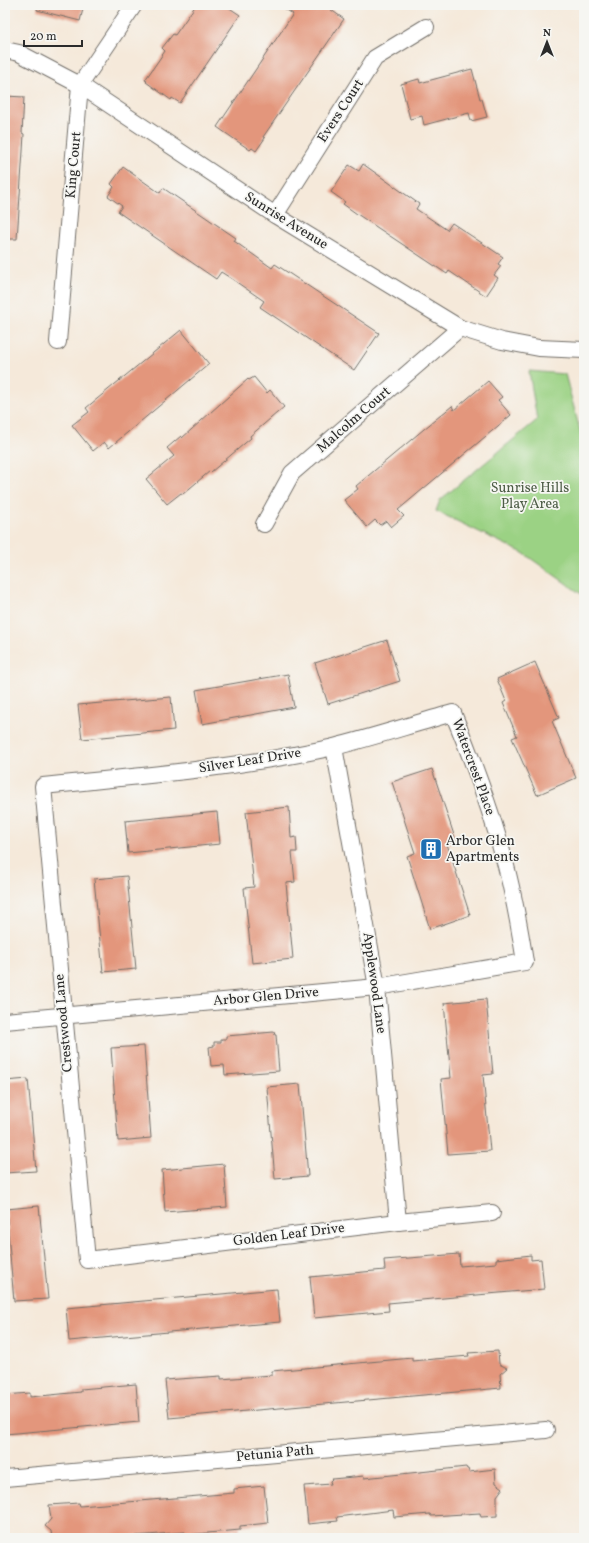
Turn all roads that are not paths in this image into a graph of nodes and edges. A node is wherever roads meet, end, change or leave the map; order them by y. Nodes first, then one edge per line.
1 (134, 5) edge
2 (426, 27) dead end
3 (5, 50) edge
4 (80, 85) junction
5 (275, 215) junction
6 (460, 328) junction
7 (58, 342) dead end
8 (584, 350) edge
9 (264, 524) dead end
10 (453, 713) joint
11 (334, 746) junction
12 (43, 786) joint
13 (525, 962) joint
14 (377, 987) junction
15 (63, 1016) junction
16 (5, 1021) edge
17 (492, 1214) dead end
18 (398, 1222) junction
19 (87, 1260) joint
20 (546, 1430) dead end
21 (5, 1478) edge

1 - 4 street, King Court
2 - 5 street, Evers Court
3 - 4 street, Sunrise Avenue
4 - 5 street, Sunrise Avenue
4 - 7 street, King Court
5 - 6 street, Sunrise Avenue
6 - 8 street, Sunrise Avenue
6 - 9 street, Malcolm Court
10 - 11 street, Silver Leaf Drive
10 - 13 street, Watercrest Place
11 - 12 street, Silver Leaf Drive
11 - 14 street, Applewood Lane
12 - 15 street, Crestwood Lane
13 - 14 street, Arbor Glen Drive
14 - 15 street, Arbor Glen Drive
14 - 18 street, Applewood Lane
15 - 16 street, Arbor Glen Drive
15 - 19 street, Crestwood Lane
17 - 18 street, Golden Leaf Drive
18 - 19 street, Golden Leaf Drive
20 - 21 street, Petunia Path

